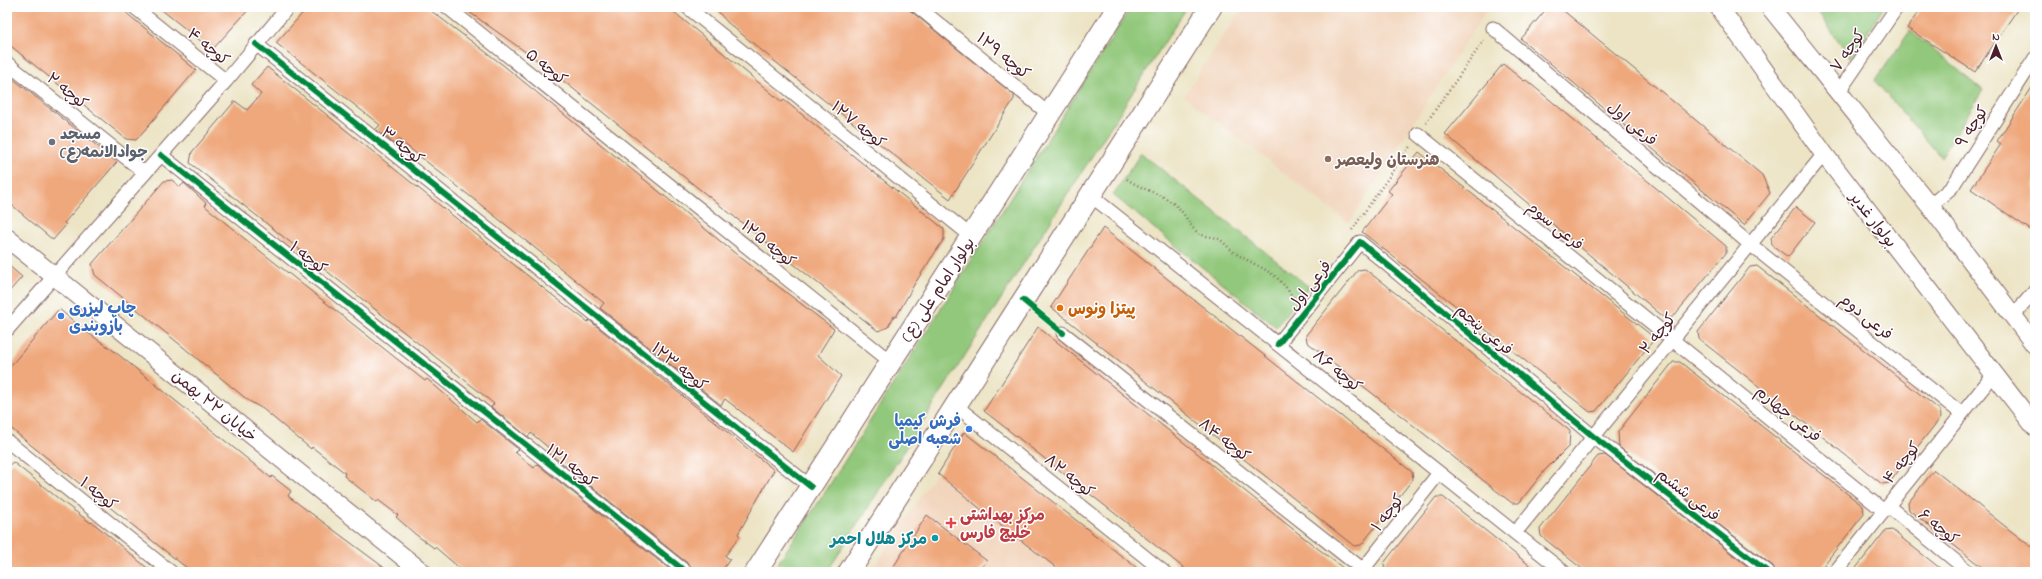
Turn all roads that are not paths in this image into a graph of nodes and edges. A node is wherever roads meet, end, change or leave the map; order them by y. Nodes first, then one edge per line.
1 (134, 7) edge
2 (288, 7) edge
3 (447, 7) edge
4 (687, 7) edge
5 (918, 7) edge
6 (1118, 7) edge
7 (1211, 7) edge
8 (1719, 7) edge
9 (1770, 7) edge
10 (1897, 7) edge
11 (1493, 28) dead end
12 (256, 44) junction
13 (2035, 58) edge
14 (7, 63) edge
15 (226, 81) junction
16 (1838, 93) junction
17 (1049, 114) junction
18 (1418, 134) dead end
19 (627, 151) joint
20 (1824, 154) junction
21 (161, 155) junction
22 (145, 173) junction
23 (1090, 195) junction
24 (1930, 206) junction
25 (971, 236) junction
26 (7, 238) edge
27 (1360, 242) joint
28 (1751, 245) junction
29 (533, 265) joint
30 (54, 276) junction
31 (2035, 291) edge
32 (2014, 315) junction
33 (7, 330) edge
34 (1063, 333) dead end
35 (1672, 341) junction
36 (1278, 344) junction
37 (2035, 345) edge
38 (891, 362) junction
39 (1994, 374) junction
40 (442, 379) joint
41 (955, 405) junction
42 (1962, 414) junction
43 (2035, 427) edge
44 (1594, 436) junction
45 (7, 441) edge
46 (1439, 473) junction
47 (811, 487) junction
48 (1886, 509) junction
49 (1515, 533) junction
50 (1364, 571) edge
51 (171, 572) edge
52 (422, 572) edge
53 (686, 572) edge
54 (756, 572) edge
55 (849, 572) edge
56 (1164, 572) edge
57 (1564, 572) edge
58 (1768, 572) edge
59 (1835, 572) edge
60 (1969, 572) edge

1 - 15 street, کوچه ۴
2 - 12 street
3 - 19 street, کوچه ۵
4 - 25 street, کوچه ۱۲۷
5 - 17 street, کوچه ۱۲۹
6 - 17 main road, بولوار امام علی (ع)
7 - 23 main road
8 - 20 street, بولوار غدیر
9 - 16 street
10 - 16 street, کوچه ۷
11 - 28 street, فرعی اول
12 - 15 street
12 - 29 street, کوچه ۳
13 - 24 street, کوچه ۹
14 - 22 street, کوچه ۲
15 - 21 street
16 - 24 street
17 - 25 main road, بولوار امام علی (ع)
18 - 35 street, فرعی سوم
19 - 38 street, کوچه ۱۲۵
20 - 28 street, کوچه ۲
20 - 39 street, بولوار غدیر
21 - 22 street
21 - 40 street, کوچه ۱
22 - 30 street
23 - 36 street, کوچه ۸۶
23 - 41 main road
24 - 32 street
25 - 38 main road, بولوار امام علی (ع)
26 - 30 street, خیابان ۲۲ بهمن
27 - 36 street, فرعی اول
27 - 44 street, فرعی پنجم
28 - 35 street, کوچه ۲
28 - 42 street, فرعی دوم
29 - 47 street, کوچه ۱۲۳
30 - 33 street
30 - 52 street, خیابان ۲۲ بهمن
31 - 32 street
32 - 37 street
34 - 50 street, کوچه ۸۴
35 - 44 street, کوچه ۲
35 - 48 street, فرعی چهارم
36 - 46 street, کوچه ۸۶
38 - 47 main road, بولوار امام علی (ع)
39 - 42 street, کوچه ۴
39 - 43 street, بولوار غدیر
40 - 53 street, کوچه ۱۲۱
41 - 55 main road
41 - 56 street, کوچه ۸۲
42 - 48 street, کوچه ۴
44 - 49 street, کوچه ۲
44 - 58 street, فرعی ششم
45 - 51 street, کوچه ۱
46 - 49 street, کوچه ۸۶
46 - 50 street, کوچه ۱
47 - 54 main road, بولوار امام علی (ع)
48 - 59 street, کوچه ۴
48 - 60 street, کوچه ۶
49 - 57 street, کوچه ۸۶

